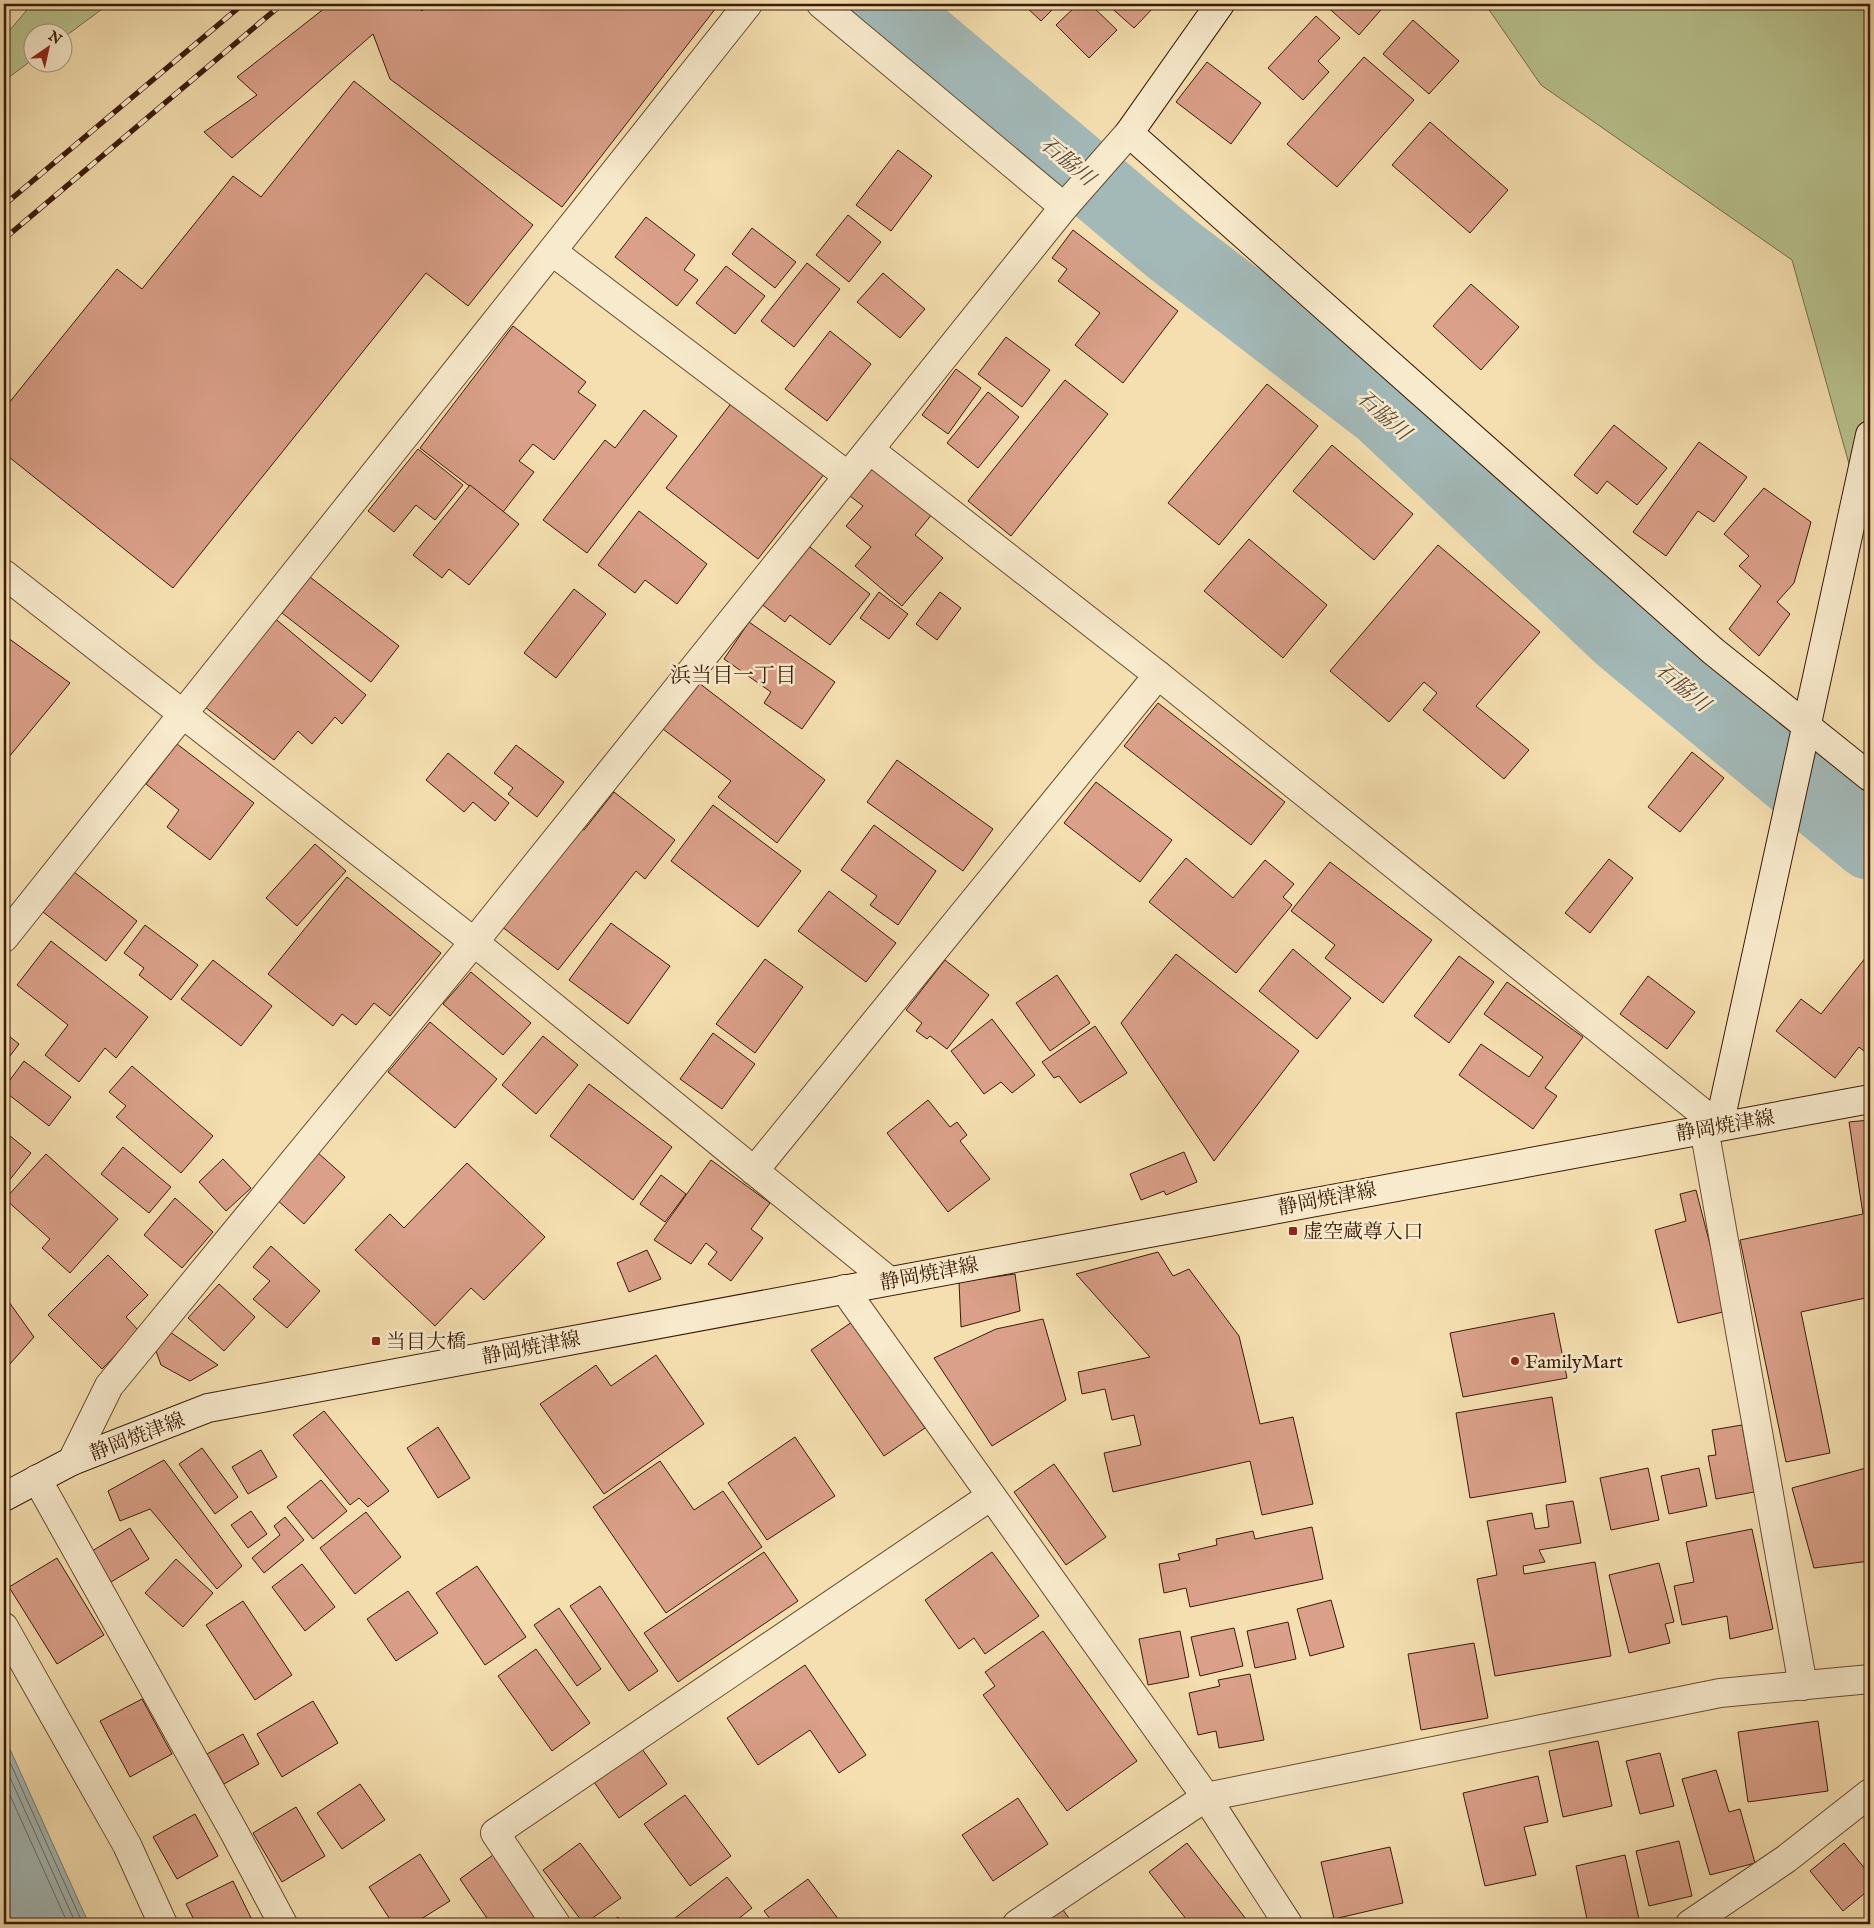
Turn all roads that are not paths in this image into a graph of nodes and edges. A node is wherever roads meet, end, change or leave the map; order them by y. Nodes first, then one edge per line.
1 (748, 4) edge
2 (821, 4) edge
3 (1220, 4) edge
4 (1128, 133) junction
5 (1064, 207) junction
6 (553, 252) junction
7 (1870, 435) edge
8 (870, 450) junction
9 (848, 476) junction
10 (4, 574) edge
11 (1158, 675) junction
12 (180, 714) junction
13 (1803, 735) junction
14 (1870, 777) edge
15 (4, 938) edge
16 (474, 942) junction
17 (1870, 1099) edge
18 (1711, 1127) junction
19 (754, 1171) junction
20 (888, 1280) junction
21 (844, 1289) junction
22 (72, 1461) junction
23 (36, 1479) junction
24 (991, 1496) junction
25 (4, 1498) edge
26 (4, 1627) edge
27 (1870, 1679) edge
28 (1803, 1686) junction
29 (1870, 1793) edge
30 (1206, 1798) junction
31 (163, 1924) edge
32 (283, 1924) edge
33 (556, 1924) edge
34 (1017, 1924) edge
35 (1288, 1924) edge
36 (1690, 1924) edge

1 - 6 street
2 - 5 street
3 - 4 street
4 - 5 street
4 - 13 street
5 - 8 street
6 - 9 street
6 - 12 street
7 - 13 street
8 - 9 street
8 - 11 street
9 - 16 street
10 - 12 street
11 - 18 street
11 - 19 street
12 - 15 street
12 - 16 street
13 - 14 street
13 - 18 street
16 - 19 street
16 - 22 street
17 - 18 street, 静岡焼津線
18 - 20 street, 静岡焼津線
18 - 28 street
19 - 20 street
20 - 21 street, 静岡焼津線
21 - 22 street, 静岡焼津線
21 - 24 street
22 - 23 street, 静岡焼津線
23 - 25 street, 静岡焼津線
23 - 32 street
24 - 30 street
24 - 33 street
26 - 31 street
27 - 28 street
28 - 30 street
29 - 36 street
30 - 34 street
30 - 35 street

